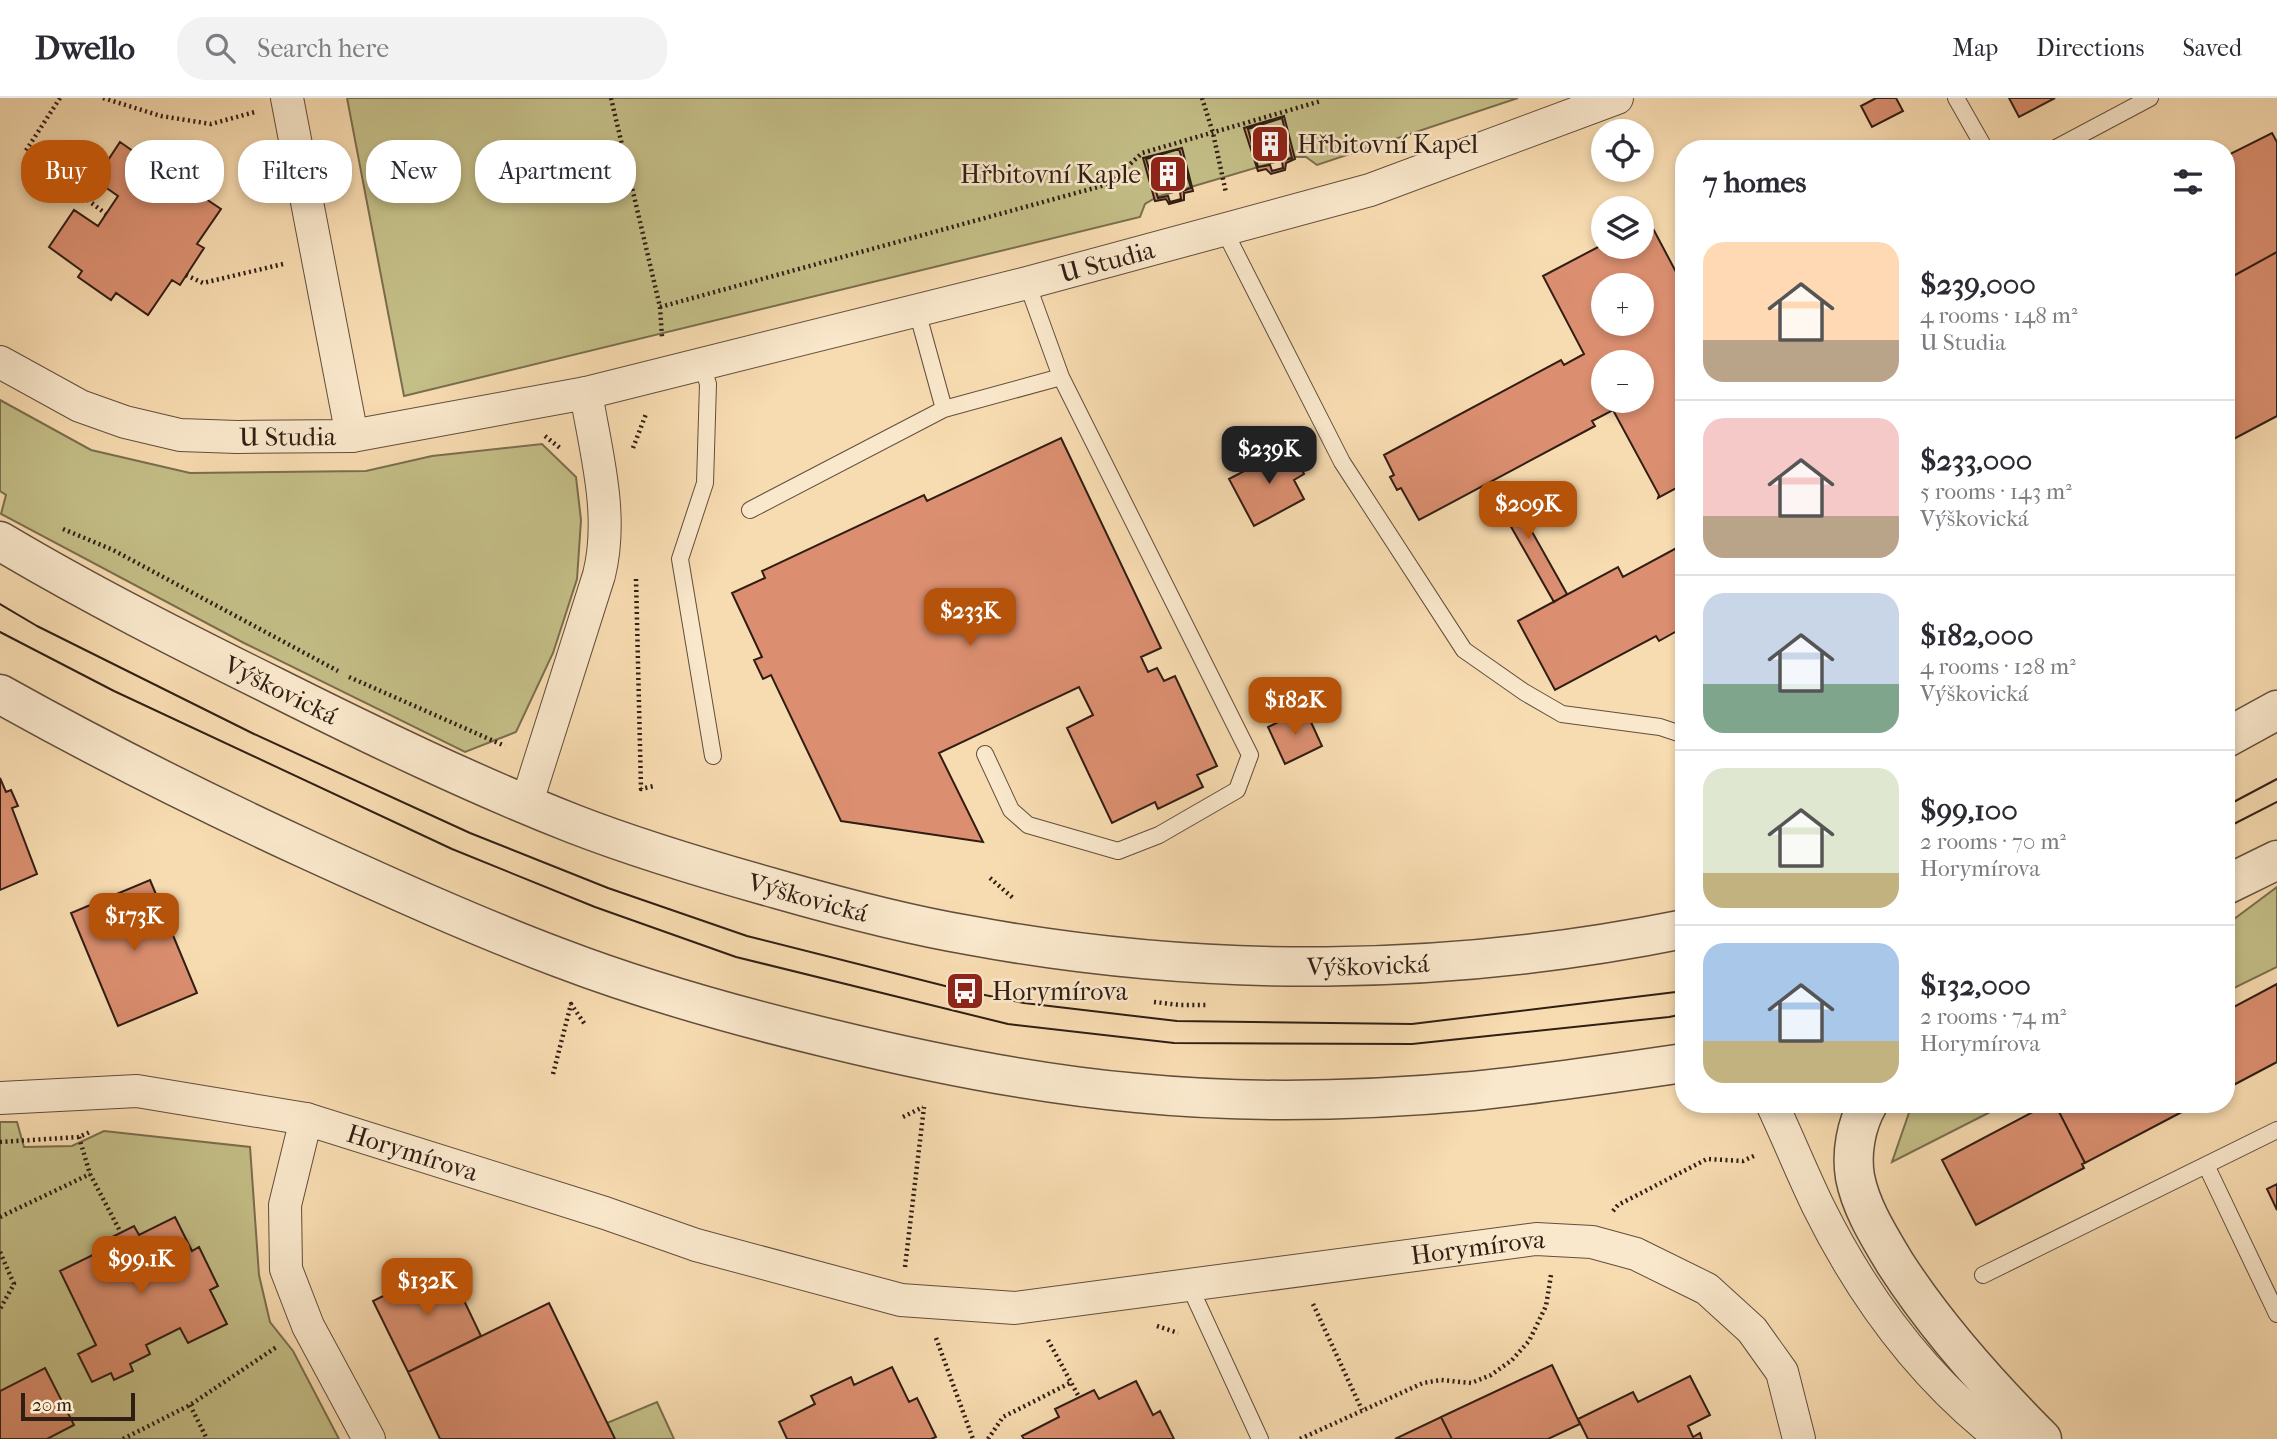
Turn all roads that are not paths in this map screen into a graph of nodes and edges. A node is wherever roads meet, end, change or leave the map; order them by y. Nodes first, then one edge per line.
1 (1617, 98) edge
2 (1956, 98) edge
3 (2150, 98) edge
4 (274, 104) edge
5 (1979, 140) edge
6 (2071, 140) edge
7 (1224, 230) junction
8 (1027, 283) junction
9 (917, 311) junction
10 (0, 362) edge
11 (702, 365) junction
12 (1061, 377) junction
13 (586, 393) junction
14 (944, 409) junction
15 (352, 436) junction
16 (750, 510) dead end
17 (0, 541) edge
18 (0, 694) edge
19 (2277, 710) edge
20 (1675, 731) edge
21 (2235, 733) edge
22 (985, 754) dead end
23 (713, 756) dead end
24 (526, 805) junction
25 (2277, 860) edge
26 (2235, 881) edge
27 (1675, 931) edge
28 (1675, 1064) edge
29 (0, 1098) edge
30 (1776, 1113) edge
31 (1864, 1113) edge
32 (306, 1119) junction
33 (2277, 1130) edge
34 (2206, 1165) junction
35 (1983, 1275) dead end
36 (1189, 1285) junction
37 (2277, 1314) edge
38 (369, 1439) edge
39 (1260, 1439) edge
40 (1799, 1439) edge
41 (2002, 1439) edge
42 (2042, 1439) edge

1 - 7 street, U Studia
2 - 5 lane
3 - 6 lane
4 - 15 street
7 - 8 street, U Studia
7 - 20 lane
8 - 9 street, U Studia
8 - 12 lane
9 - 11 street, U Studia
9 - 14 lane
10 - 15 street, U Studia
11 - 13 street, U Studia
11 - 23 lane
12 - 14 lane
12 - 22 lane
13 - 15 street, U Studia
13 - 24 street
14 - 16 lane
17 - 24 street, Výškovická
18 - 28 street
19 - 21 street
24 - 27 street, Výškovická
25 - 26 street
29 - 32 street, Horymírova
30 - 41 street
31 - 42 street
32 - 36 street, Horymírova
32 - 38 street
33 - 34 lane
34 - 35 lane
34 - 37 lane
36 - 39 lane
36 - 40 street, Horymírova

